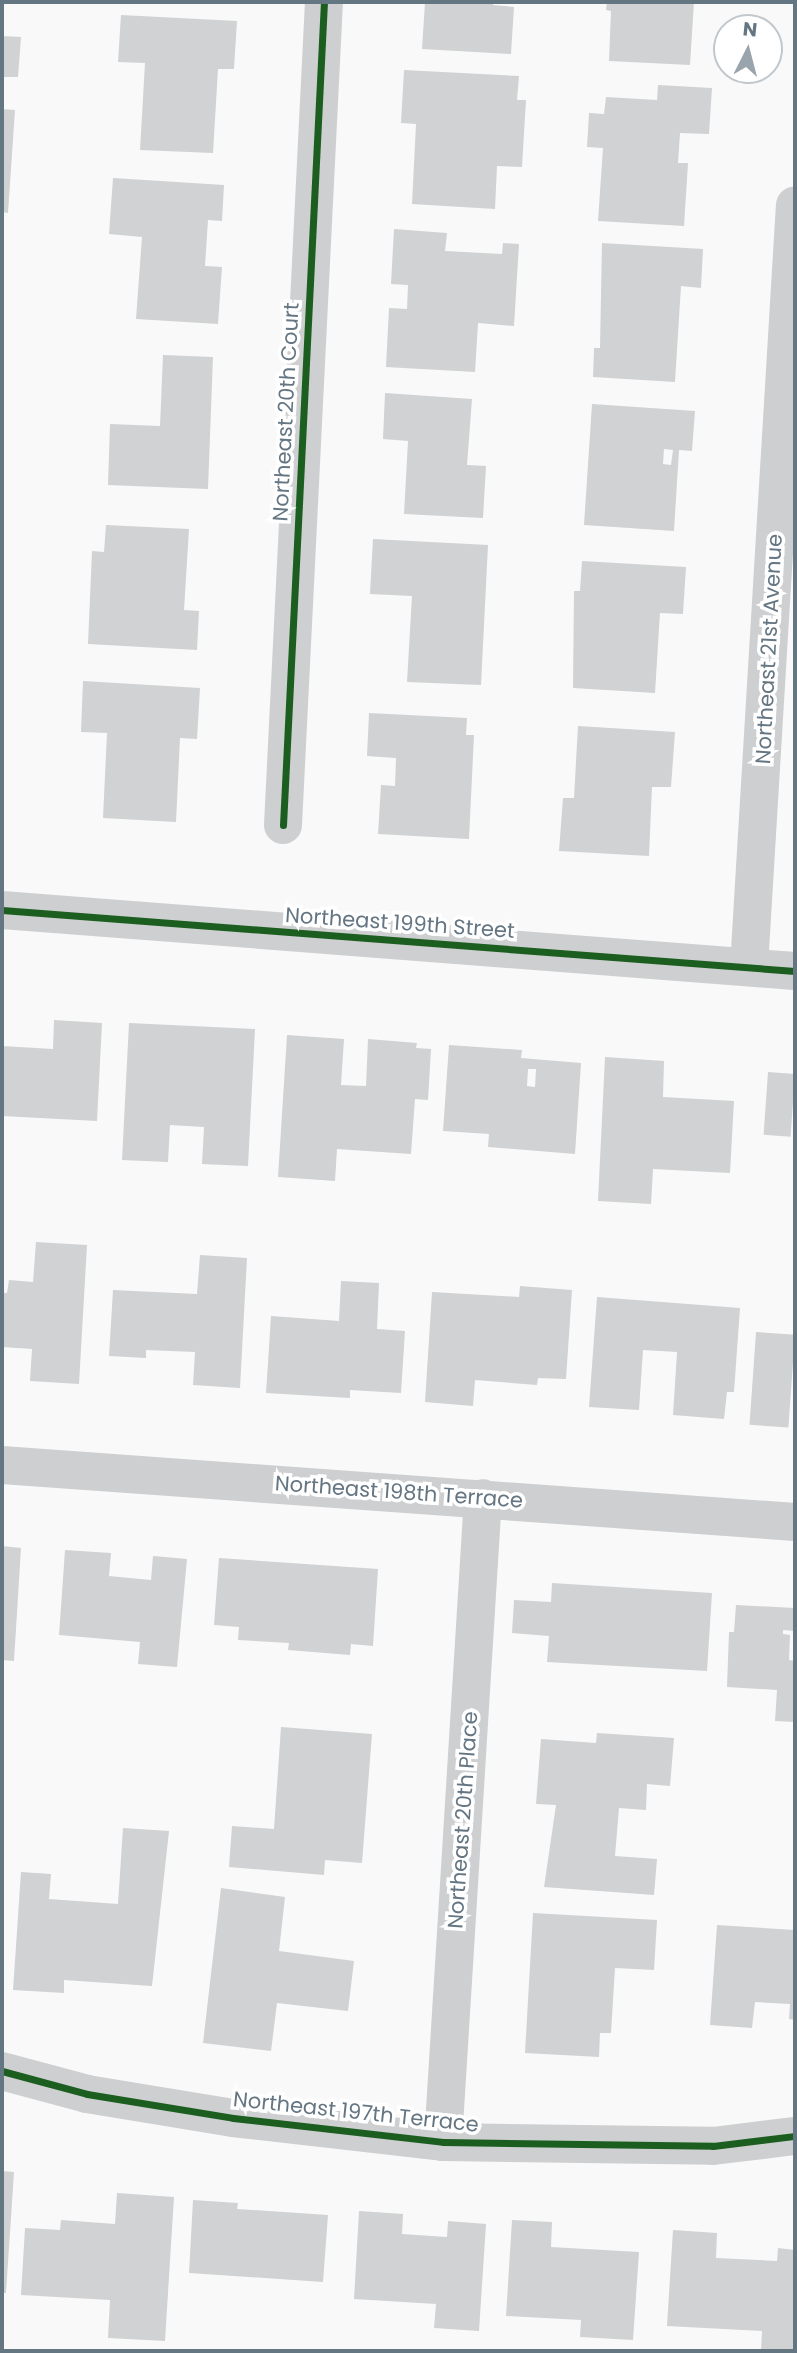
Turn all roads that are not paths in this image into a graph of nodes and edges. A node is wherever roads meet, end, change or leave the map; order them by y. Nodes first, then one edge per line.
1 (324, 2) edge
2 (795, 205) edge
3 (282, 825) dead end
4 (2, 910) edge
5 (749, 967) junction
6 (795, 971) edge
7 (2, 1465) edge
8 (483, 1498) junction
9 (795, 1522) edge
10 (2, 2071) edge
11 (795, 2136) edge
12 (443, 2142) junction

1 - 3 street, Northeast 20th Court
2 - 5 street, Northeast 21st Avenue
4 - 5 street, Northeast 199th Street
5 - 6 street, Northeast 199th Street
7 - 8 street, Northeast 198th Terrace
8 - 9 street, Northeast 198th Terrace
8 - 12 street, Northeast 20th Place
10 - 12 street, Northeast 197th Terrace
11 - 12 street, Northeast 197th Terrace

